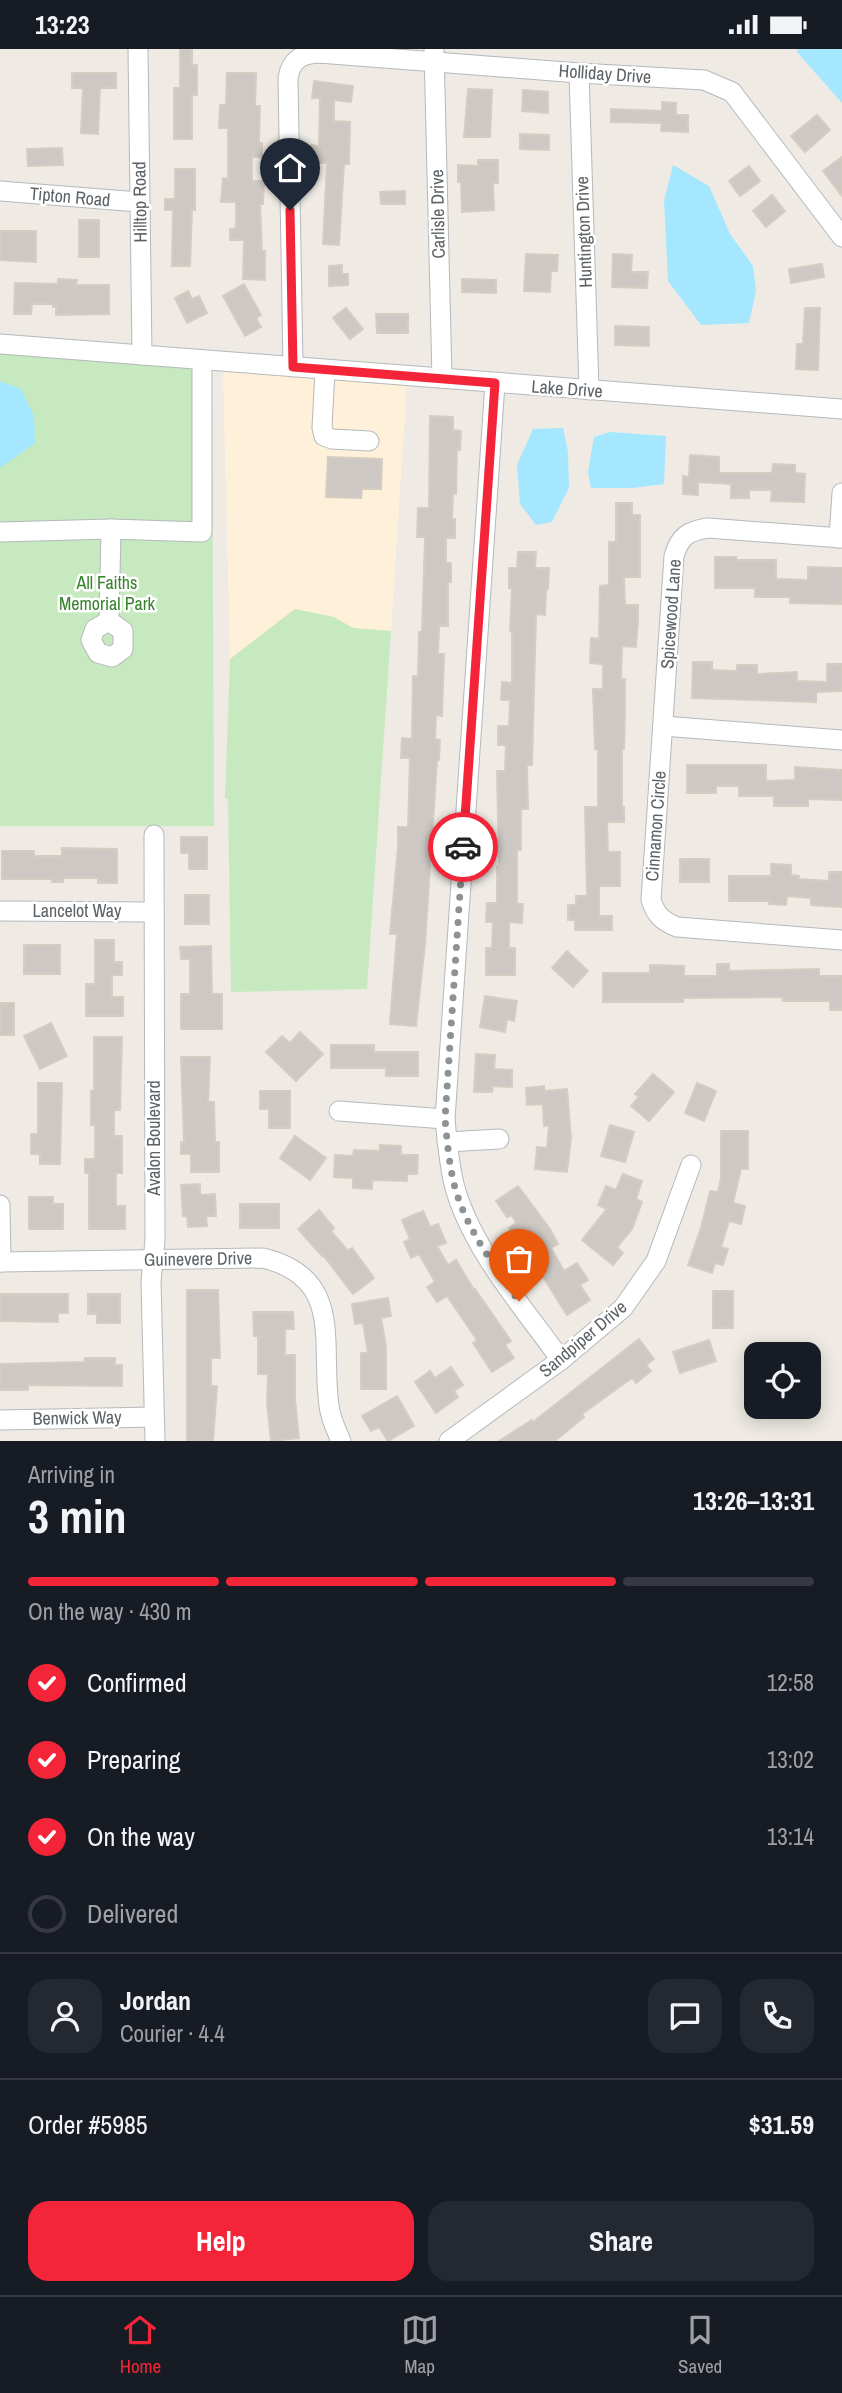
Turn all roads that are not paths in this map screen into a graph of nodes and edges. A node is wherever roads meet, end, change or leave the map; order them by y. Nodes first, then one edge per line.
1 (138, 49) edge
2 (434, 55) edge
3 (579, 73) junction
4 (0, 191) edge
5 (139, 202) junction
6 (842, 237) edge
7 (0, 344) edge
8 (142, 355) junction
9 (202, 360) junction
10 (293, 367) junction
11 (325, 370) junction
12 (442, 378) junction
13 (495, 383) junction
14 (589, 390) junction
15 (842, 409) edge
16 (369, 441) dead end
17 (842, 493) edge
18 (111, 529) junction
19 (0, 532) edge
20 (840, 538) edge
21 (109, 621) dead end
22 (663, 726) junction
23 (842, 740) edge
24 (154, 835) dead end
25 (0, 911) edge
26 (153, 912) junction
27 (842, 940) edge
28 (338, 1111) dead end
29 (445, 1119) junction
30 (499, 1139) dead end
31 (447, 1142) junction
32 (691, 1165) dead end
33 (0, 1205) edge
34 (153, 1260) junction
35 (1, 1262) edge
36 (561, 1360) junction
37 (154, 1416) junction
38 (0, 1420) edge
39 (155, 1441) edge
40 (341, 1441) edge
41 (449, 1441) edge

1 - 5 street, Hilltop Road
2 - 3 street, Holliday Drive
2 - 10 street, Holliday Drive
2 - 12 street, Carlisle Drive
3 - 6 street, Holliday Drive
3 - 14 street, Huntington Drive
4 - 5 street, Tipton Road
5 - 8 street, Hilltop Road
7 - 8 street, Lake Drive
8 - 9 street, Lake Drive
9 - 10 street, Lake Drive
9 - 18 street
10 - 11 street, Lake Drive
11 - 12 street, Lake Drive
11 - 16 street
12 - 13 street, Lake Drive
13 - 14 street, Lake Drive
13 - 29 street
14 - 15 street, Lake Drive
17 - 20 street, Spicewood Lane
18 - 19 street
18 - 21 street
20 - 22 street, Spicewood Lane
22 - 23 street
22 - 27 street, Cinnamon Circle
24 - 26 street, Avalon Boulevard
25 - 26 street, Lancelot Way
26 - 34 street, Avalon Boulevard
28 - 29 street
29 - 31 street
30 - 31 street
31 - 36 street
32 - 36 street, Sandpiper Drive
33 - 35 street
34 - 35 street, Guinevere Drive
34 - 37 street, Avalon Boulevard
34 - 40 street, Guinevere Drive
36 - 41 street, Sandpiper Drive
37 - 38 street, Benwick Way
37 - 39 street, Avalon Boulevard

